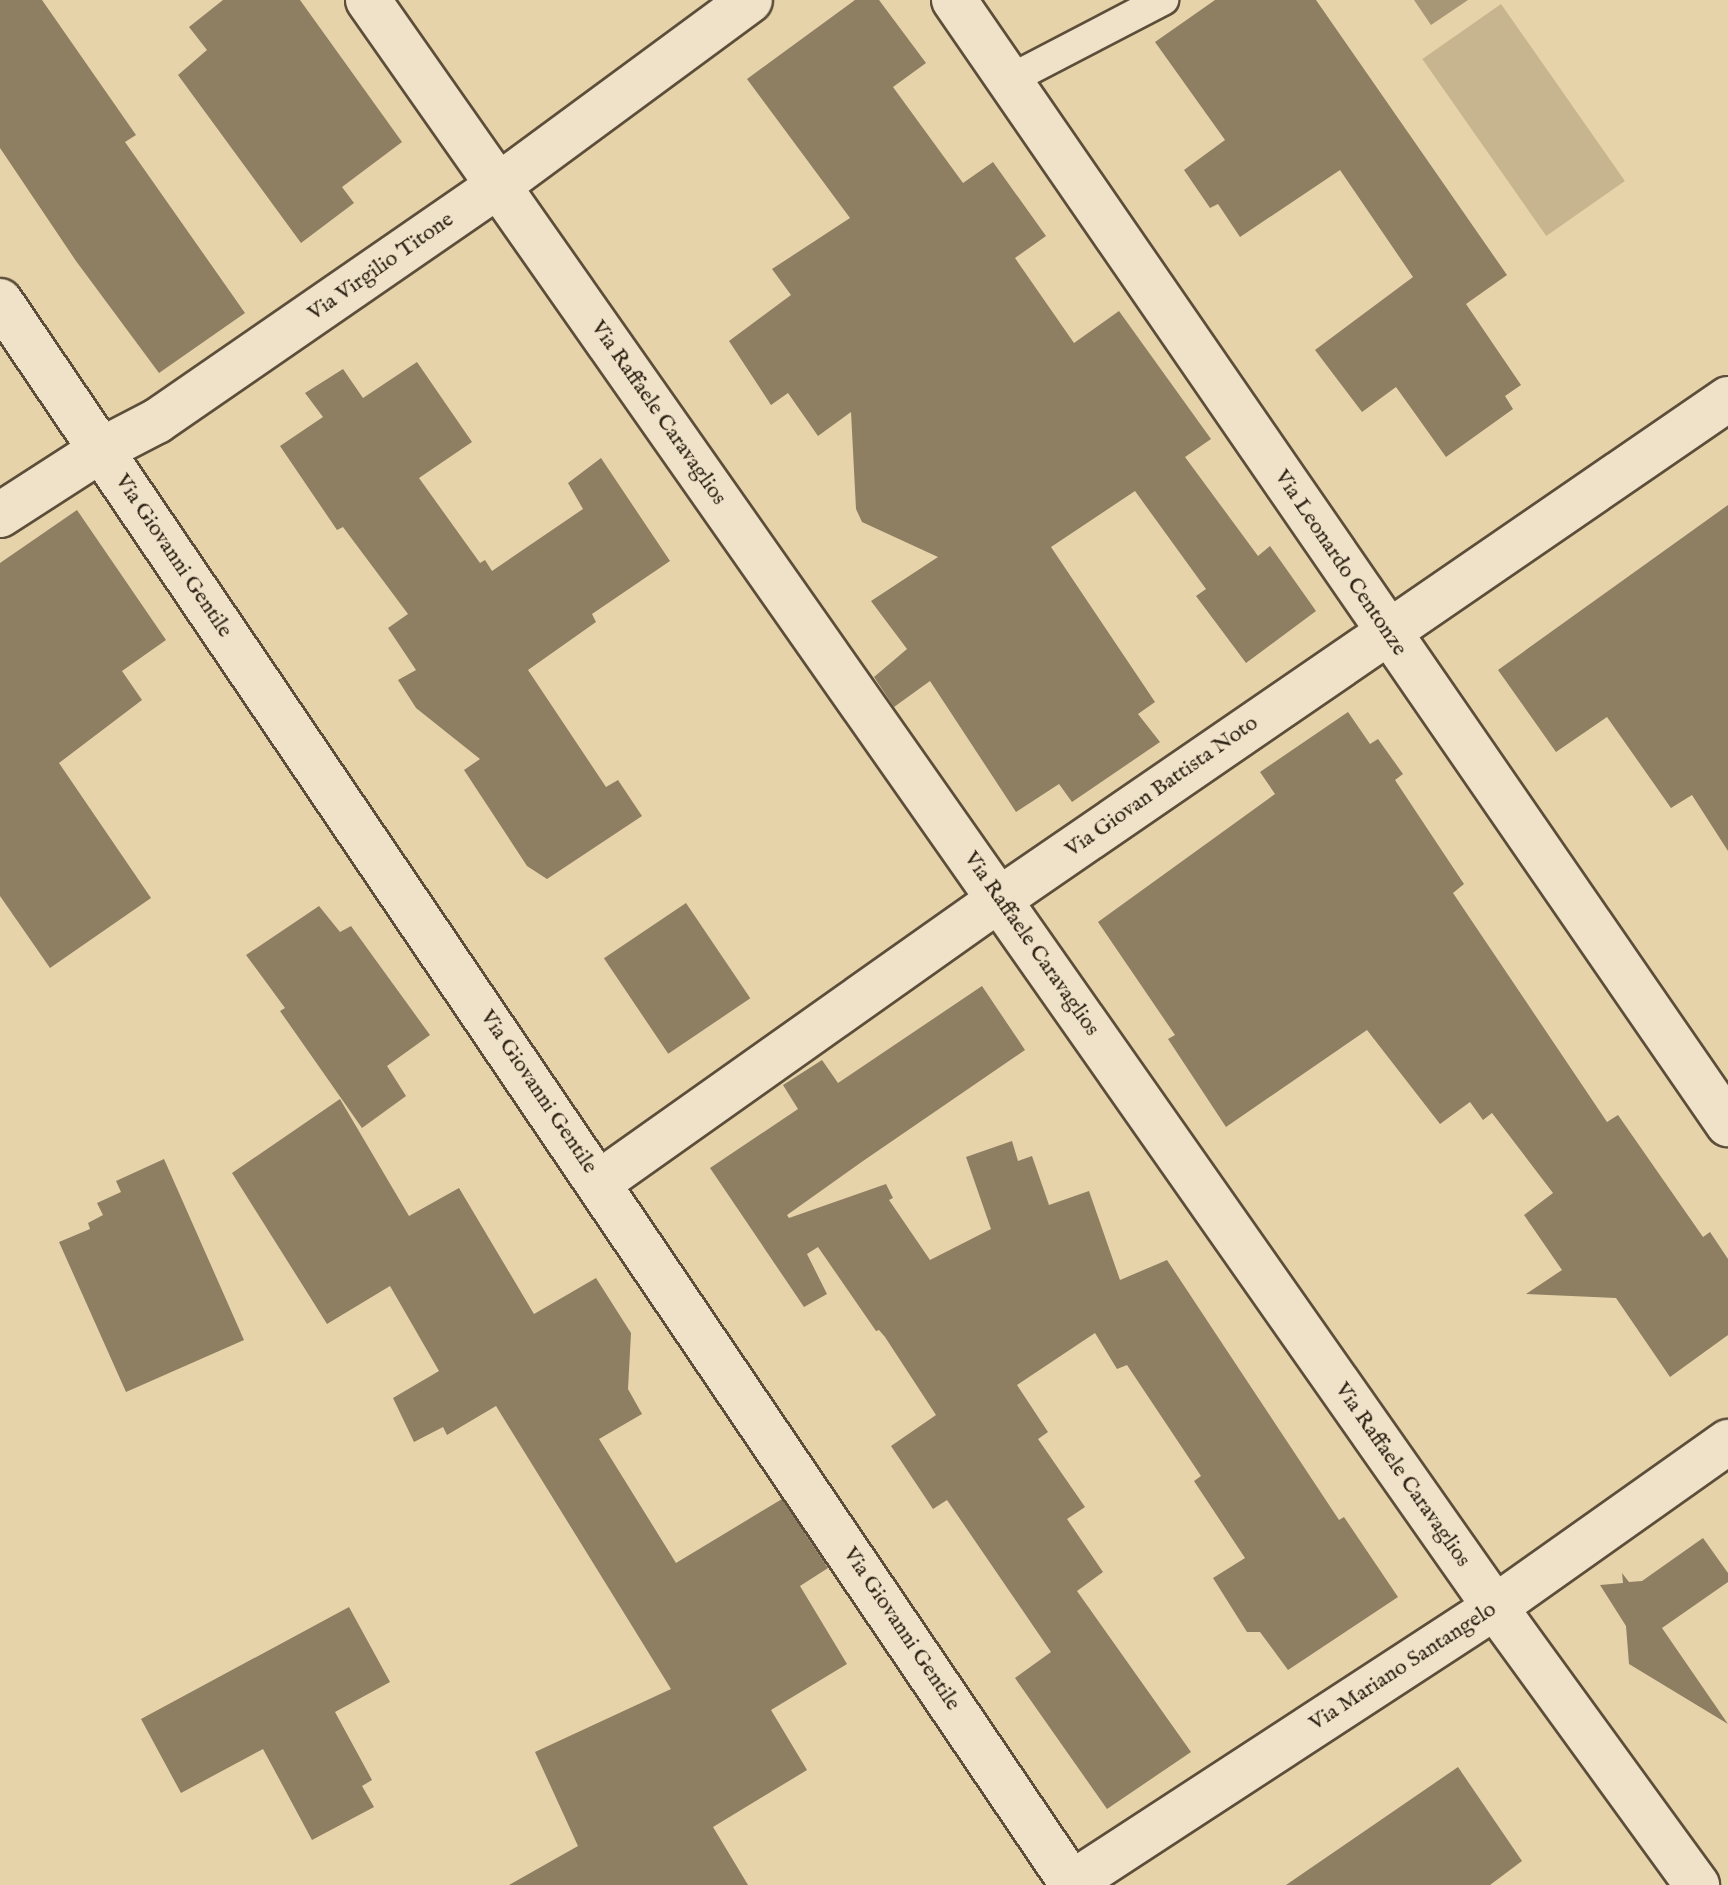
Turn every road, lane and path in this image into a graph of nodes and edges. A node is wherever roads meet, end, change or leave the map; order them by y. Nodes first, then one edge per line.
1 (368, 0) edge
2 (750, 0) edge
3 (954, 0) edge
4 (1163, 0) edge
5 (1009, 80) junction
6 (498, 186) junction
7 (0, 301) edge
8 (1728, 399) edge
9 (101, 450) junction
10 (0, 515) edge
11 (1388, 632) junction
12 (1000, 899) junction
13 (1728, 1124) edge
14 (600, 1182) junction
15 (1728, 1442) edge
16 (1495, 1607) junction
17 (1072, 1884) edge
18 (1697, 1885) edge

1 - 6 street, Via Raffaele Caravaglios
2 - 6 street, Via Virgilio Titone
3 - 5 street, Via Leonardo Centonze
4 - 5 lane
5 - 11 street, Via Leonardo Centonze
6 - 9 street, Via Virgilio Titone
6 - 12 street, Via Raffaele Caravaglios
7 - 9 street, Via Giovanni Gentile
8 - 11 street, Via Giovan Battista Noto
9 - 10 street, Via Virgilio Titone
9 - 14 street, Via Giovanni Gentile
11 - 12 street, Via Giovan Battista Noto
11 - 13 street, Via Leonardo Centonze
12 - 14 street, Via Giovan Battista Noto
12 - 16 street, Via Raffaele Caravaglios
14 - 17 street, Via Giovanni Gentile
15 - 16 street, Via Mariano Santangelo
16 - 17 street, Via Mariano Santangelo
16 - 18 street, Via Raffaele Caravaglios

